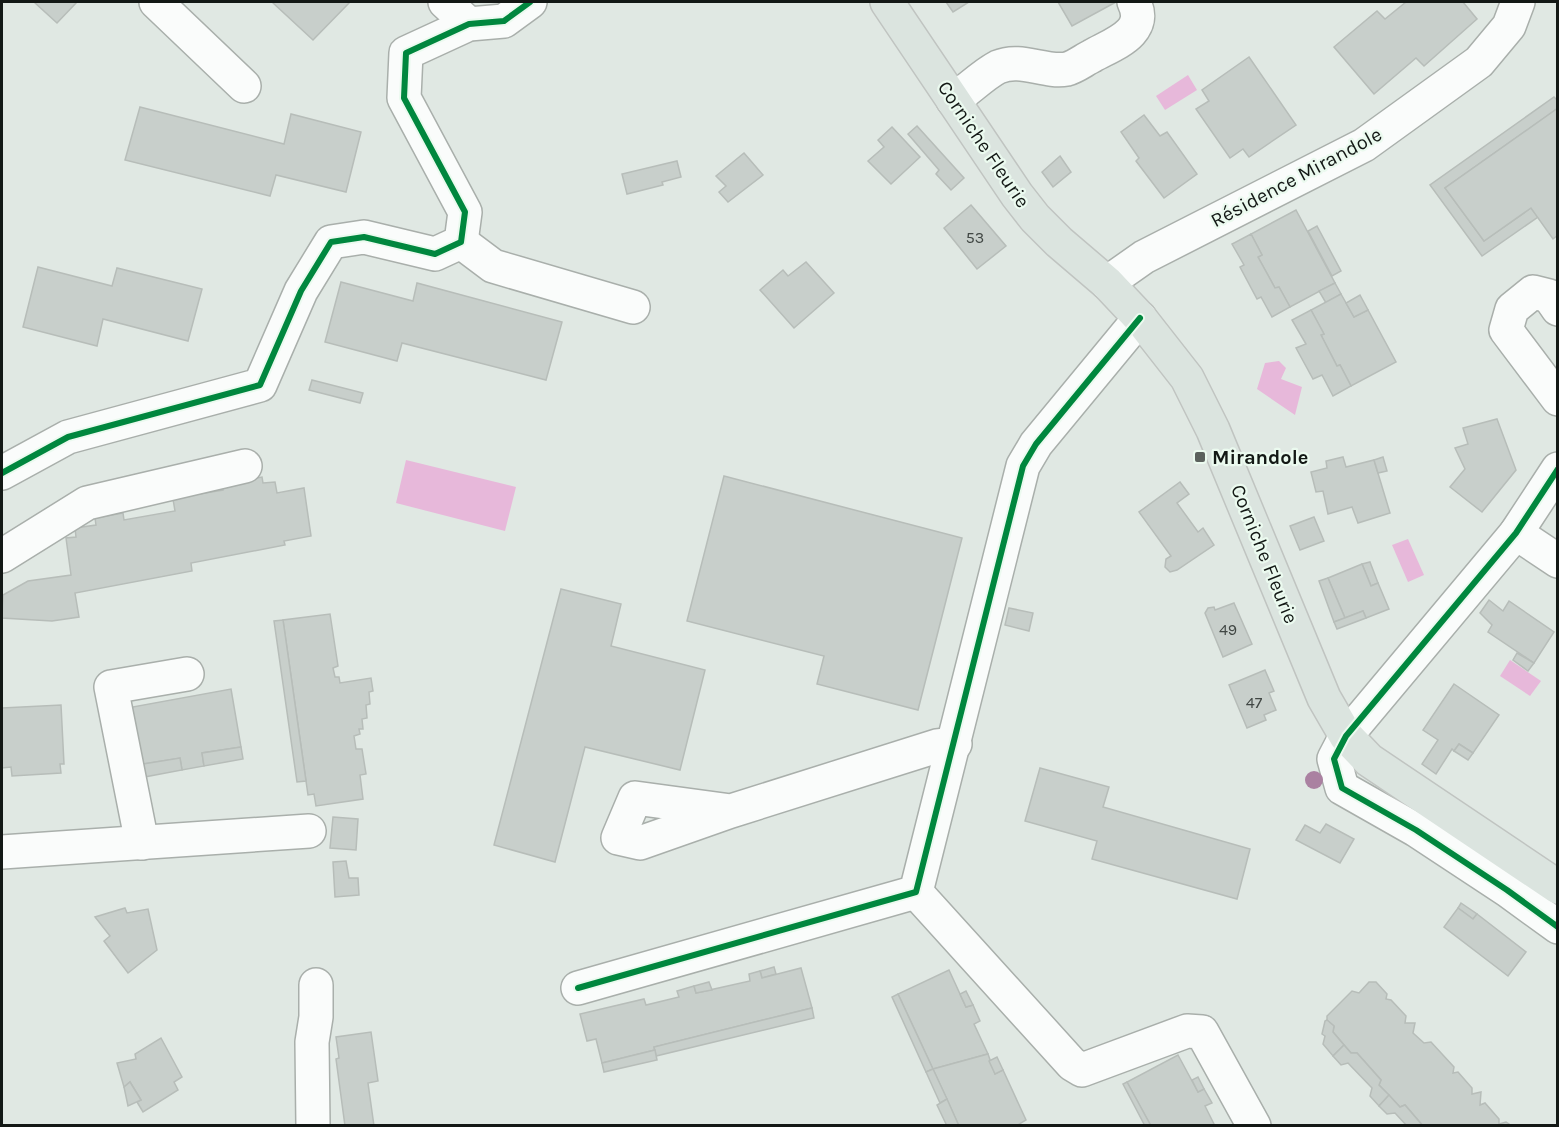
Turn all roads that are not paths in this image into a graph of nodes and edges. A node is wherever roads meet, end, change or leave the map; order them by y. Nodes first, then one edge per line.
1 (156, 2) edge
2 (444, 2) edge
3 (530, 2) edge
4 (887, 2) edge
5 (1134, 2) edge
6 (1518, 2) edge
7 (469, 24) junction
8 (244, 86) dead end
9 (953, 100) junction
10 (461, 242) junction
11 (1107, 283) junction
12 (633, 307) dead end
13 (1557, 309) edge
14 (1140, 318) junction
15 (1557, 399) edge
16 (245, 466) dead end
17 (1557, 469) edge
18 (2, 473) edge
19 (1516, 533) junction
20 (2, 556) edge
21 (1557, 561) edge
22 (187, 674) dead end
23 (1346, 736) junction
24 (955, 744) junction
25 (731, 811) dead end
26 (309, 831) dead end
27 (142, 843) junction
28 (2, 852) edge
29 (1557, 887) edge
30 (916, 892) junction
31 (1557, 927) edge
32 (316, 985) dead end
33 (578, 988) dead end
34 (313, 1125) edge
35 (1254, 1125) edge

1 - 8 street
2 - 7 street
3 - 7 street
4 - 9 main road, Corniche Fleurie
5 - 9 street
6 - 11 street, Résidence Mirandole
7 - 10 street
9 - 11 main road, Corniche Fleurie
10 - 12 street
10 - 18 street
11 - 14 main road, Corniche Fleurie
13 - 15 street
14 - 23 main road, Corniche Fleurie
14 - 24 street
16 - 20 street
17 - 19 street
19 - 21 street
19 - 23 street
22 - 27 street
23 - 29 main road, Corniche Fleurie
23 - 31 street
24 - 25 street
24 - 30 street
26 - 27 street
27 - 28 street
30 - 33 street
30 - 35 street
32 - 34 street

